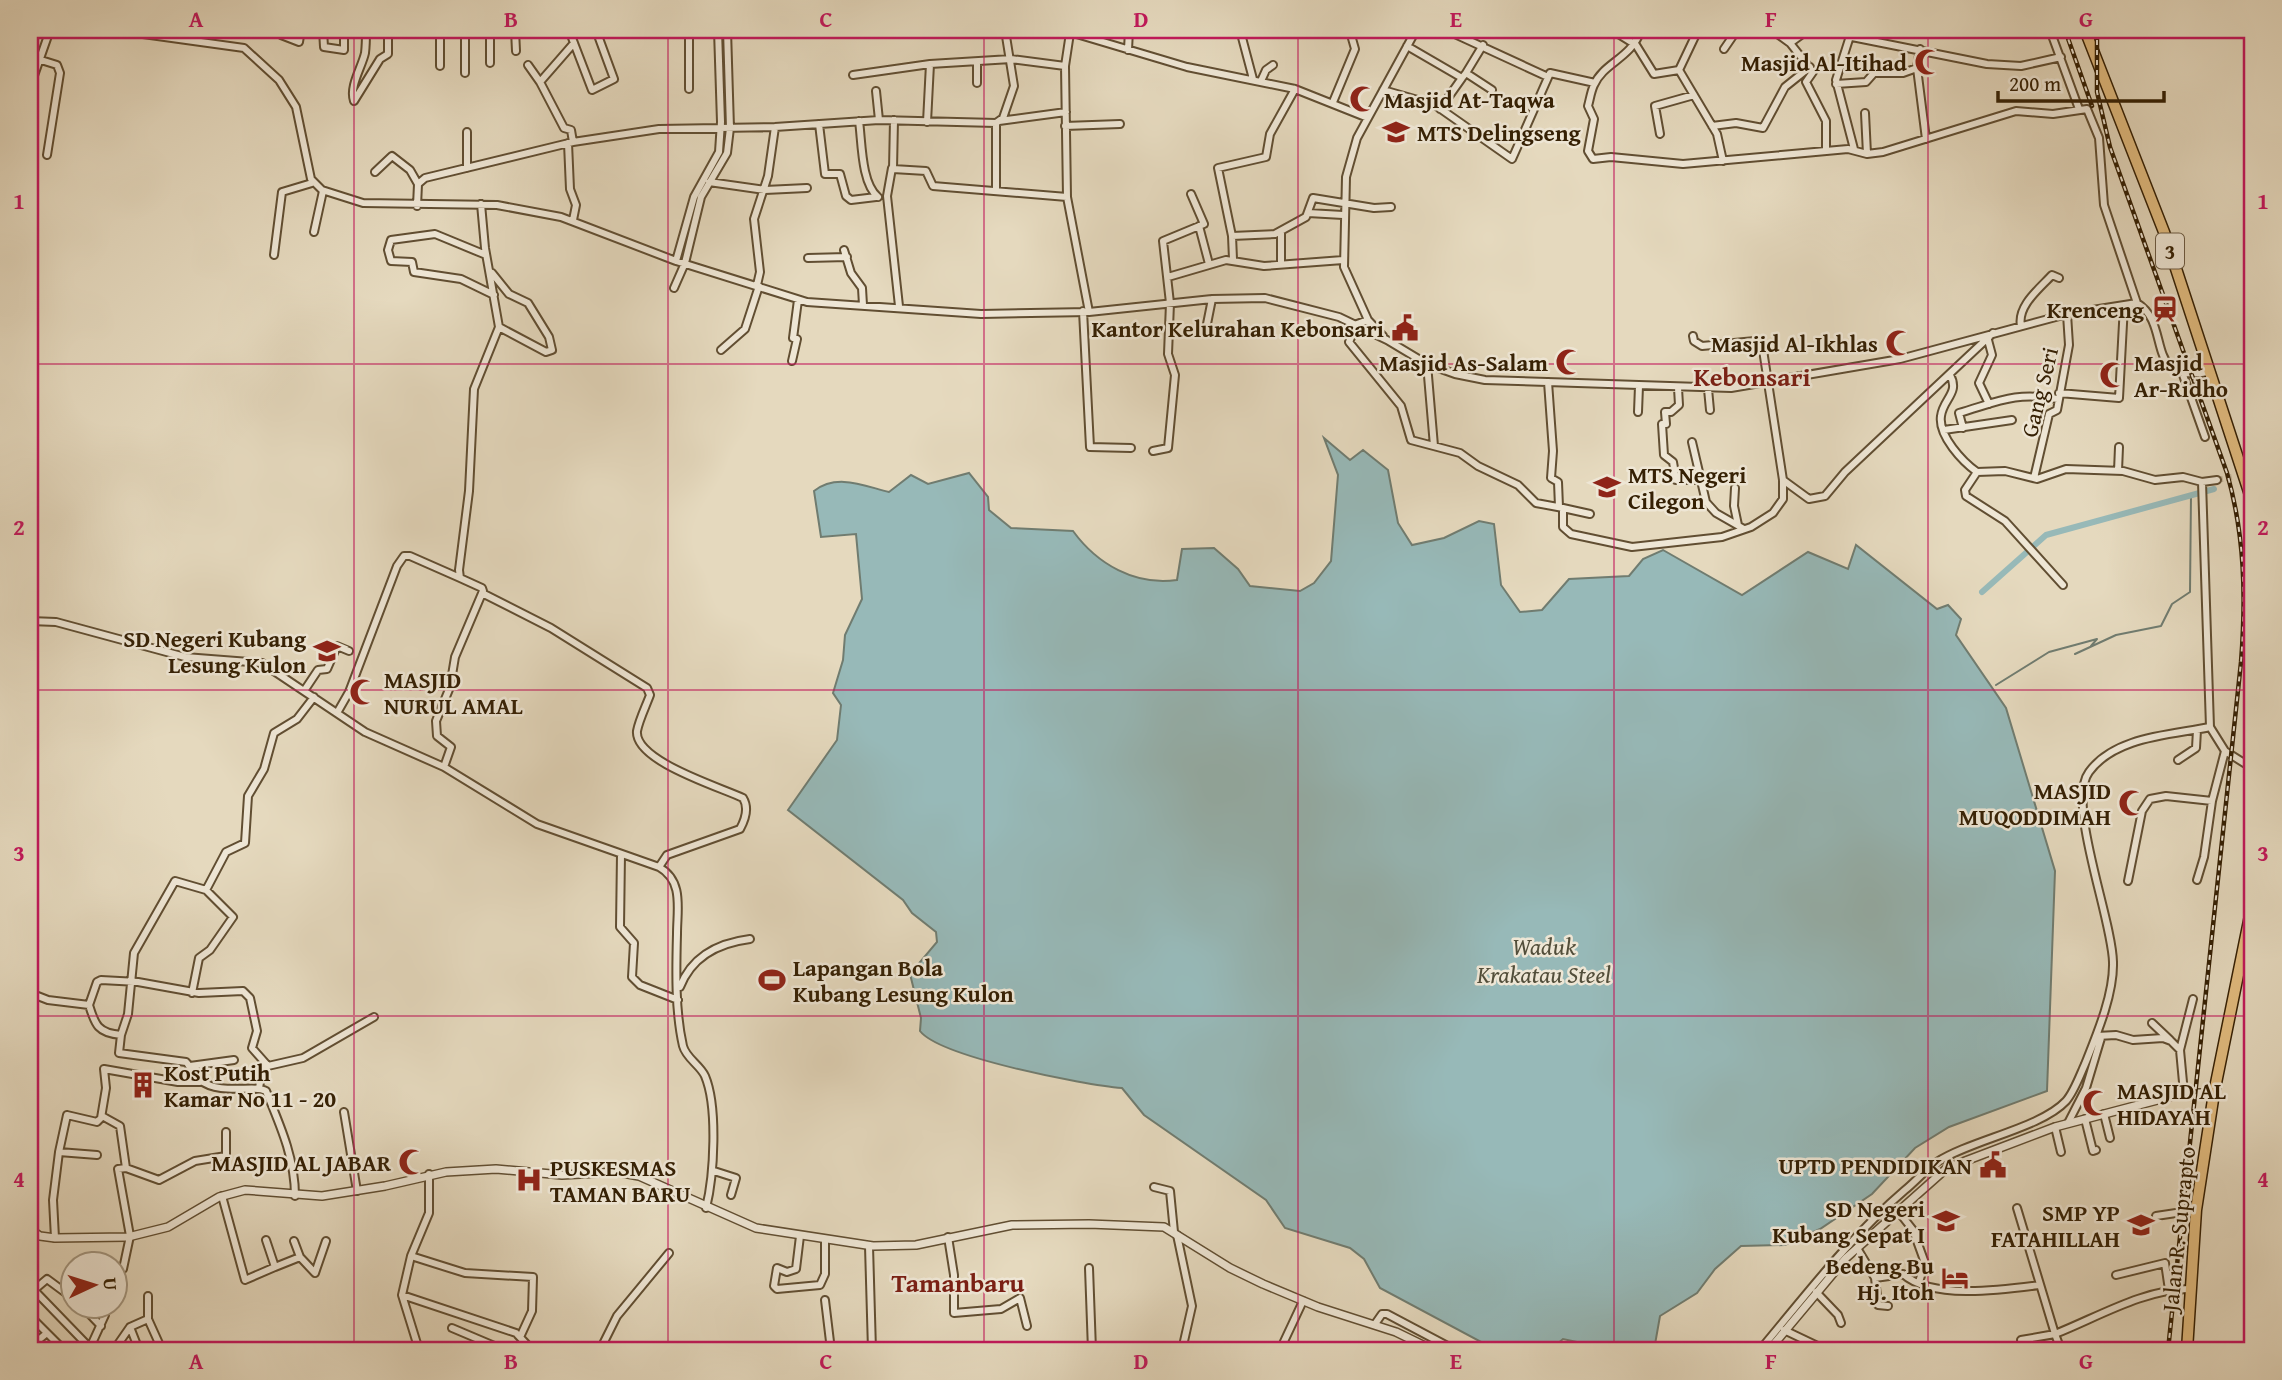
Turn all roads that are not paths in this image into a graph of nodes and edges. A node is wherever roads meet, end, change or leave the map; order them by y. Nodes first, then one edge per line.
1 (50, 30) edge
2 (114, 30) edge
3 (279, 30) edge
4 (301, 30) edge
5 (323, 30) edge
6 (344, 30) edge
7 (366, 30) edge
8 (388, 30) edge
9 (440, 30) edge
10 (465, 30) edge
11 (489, 30) edge
12 (515, 30) edge
13 (569, 30) edge
14 (596, 30) edge
15 (689, 30) edge
16 (718, 30) edge
17 (727, 30) edge
18 (1005, 30) edge
19 (1113, 30) edge
20 (1240, 30) edge
21 (1353, 30) edge
22 (1416, 30) edge
23 (1446, 30) edge
24 (1612, 30) edge
25 (1641, 30) edge
26 (1698, 30) edge
27 (1712, 30) edge
28 (1737, 30) edge
29 (1772, 30) edge
30 (1808, 30) edge
31 (2050, 30) edge
32 (2085, 30) edge
33 (1066, 31) edge
34 (1129, 33) edge
35 (1849, 33) edge
36 (573, 43) junction
37 (1790, 43) junction
38 (1483, 45) junction
39 (1636, 45) junction
40 (1407, 46) junction
41 (1724, 49) dead end
42 (1920, 49) junction
43 (1128, 50) junction
44 (516, 51) dead end
45 (365, 55) junction
46 (2061, 57) junction
47 (382, 58) junction
48 (1011, 59) junction
49 (41, 60) junction
50 (490, 63) dead end
51 (977, 63) junction
52 (930, 64) junction
53 (528, 65) dead end
54 (1273, 65) dead end
55 (440, 66) dead end
56 (1065, 66) junction
57 (1810, 67) junction
58 (1917, 68) junction
59 (1679, 69) junction
60 (465, 73) dead end
61 (853, 75) dead end
62 (1464, 75) junction
63 (1548, 77) junction
64 (1257, 80) junction
65 (540, 82) junction
66 (978, 83) dead end
67 (1595, 83) junction
68 (1836, 84) junction
69 (30, 86) edge
70 (688, 89) dead end
71 (1295, 89) junction
72 (1383, 90) junction
73 (1492, 90) dead end
74 (876, 91) dead end
75 (1694, 95) junction
76 (1333, 102) junction
77 (1440, 109) junction
78 (2083, 109) junction
79 (1066, 113) junction
80 (1865, 113) dead end
81 (1368, 118) junction
82 (879, 120) junction
83 (894, 120) junction
84 (859, 121) junction
85 (927, 122) junction
86 (998, 122) junction
87 (819, 124) junction
88 (1120, 124) dead end
89 (1065, 126) junction
90 (775, 127) junction
91 (1713, 127) junction
92 (721, 128) junction
93 (730, 128) junction
94 (467, 132) dead end
95 (1660, 134) dead end
96 (1926, 139) junction
97 (570, 143) junction
98 (1854, 149) junction
99 (1826, 151) junction
100 (1867, 154) junction
101 (47, 155) dead end
102 (1723, 161) junction
103 (467, 168) junction
104 (892, 168) junction
105 (374, 172) dead end
106 (709, 182) junction
107 (312, 183) junction
108 (418, 184) junction
109 (807, 188) dead end
110 (765, 190) junction
111 (323, 191) junction
112 (996, 191) junction
113 (1191, 194) dead end
114 (887, 196) junction
115 (876, 197) junction
116 (1067, 197) junction
117 (1344, 202) junction
118 (481, 204) junction
119 (417, 206) junction
120 (1391, 207) dead end
121 (1308, 213) junction
122 (1343, 215) junction
123 (573, 220) junction
124 (1199, 226) junction
125 (1281, 231) junction
126 (314, 232) dead end
127 (1233, 236) junction
128 (844, 250) dead end
129 (486, 254) junction
130 (274, 255) dead end
131 (847, 257) junction
132 (808, 258) dead end
133 (1233, 259) junction
134 (1343, 260) junction
135 (676, 261) junction
136 (685, 263) junction
137 (1209, 264) junction
138 (1281, 264) junction
139 (490, 272) junction
140 (1168, 277) junction
141 (2059, 278) dead end
142 (758, 285) junction
143 (674, 288) dead end
144 (494, 295) junction
145 (1212, 299) junction
146 (798, 300) junction
147 (1170, 303) junction
148 (2137, 303) junction
149 (863, 305) junction
150 (2124, 305) junction
151 (900, 306) junction
152 (1086, 312) junction
153 (2067, 314) junction
154 (1368, 320) junction
155 (1357, 324) junction
156 (2021, 326) junction
157 (499, 327) junction
158 (1993, 333) junction
159 (1205, 334) dead end
160 (1693, 336) dead end
161 (1387, 340) junction
162 (1988, 340) junction
163 (721, 351) dead end
164 (792, 361) dead end
165 (1427, 364) junction
166 (2208, 372) junction
167 (1950, 375) junction
168 (2183, 375) junction
169 (1548, 383) junction
170 (1767, 383) junction
171 (1639, 386) junction
172 (1678, 388) junction
173 (1708, 389) junction
174 (2059, 396) junction
175 (1989, 404) junction
176 (1710, 410) dead end
177 (1638, 412) dead end
178 (2012, 420) dead end
179 (1963, 428) junction
180 (1944, 430) junction
181 (2205, 437) dead end
182 (1692, 442) dead end
183 (1434, 446) junction
184 (2119, 447) dead end
185 (1131, 448) dead end
186 (1153, 451) dead end
187 (1977, 471) junction
188 (2118, 471) junction
189 (2232, 477) tunnel mouth
190 (2034, 478) junction
191 (2245, 478) junction
192 (1701, 480) junction
193 (1783, 480) junction
194 (2217, 480) tunnel mouth
195 (1735, 488) dead end
196 (2202, 489) junction
197 (2252, 501) edge
198 (1561, 507) junction
199 (1590, 514) dead end
200 (1741, 527) junction
201 (460, 578) junction
202 (2063, 585) dead end
203 (482, 593) junction
204 (30, 621) edge
205 (349, 651) dead end
206 (304, 691) junction
207 (314, 697) junction
208 (337, 713) junction
209 (2210, 727) junction
210 (2197, 730) junction
211 (2225, 751) junction
212 (2178, 760) dead end
213 (444, 767) junction
214 (2252, 768) edge
215 (2212, 801) junction
216 (621, 854) junction
217 (659, 867) junction
218 (2197, 880) dead end
219 (2128, 881) dead end
220 (206, 890) junction
221 (2252, 906) edge
222 (750, 939) dead end
223 (133, 981) junction
224 (30, 993) edge
225 (191, 993) junction
226 (2193, 999) dead end
227 (678, 1000) junction
228 (89, 1005) junction
229 (374, 1017) dead end
230 (2152, 1023) dead end
231 (121, 1035) junction
232 (2098, 1036) junction
233 (2171, 1041) junction
234 (2180, 1050) junction
235 (234, 1060) dead end
236 (190, 1066) junction
237 (268, 1066) junction
238 (144, 1075) junction
239 (201, 1082) junction
240 (141, 1085) dead end
241 (259, 1088) junction
242 (2184, 1093) junction
243 (2214, 1093) junction
244 (344, 1112) dead end
245 (2104, 1114) junction
246 (102, 1115) junction
247 (2085, 1119) junction
248 (2067, 1124) junction
249 (2055, 1127) junction
250 (226, 1132) dead end
251 (2110, 1138) dead end
252 (2096, 1150) dead end
253 (59, 1152) junction
254 (2061, 1152) dead end
255 (97, 1155) dead end
256 (126, 1168) junction
257 (714, 1171) junction
258 (429, 1174) junction
259 (1154, 1187) dead end
260 (357, 1191) junction
261 (731, 1195) dead end
262 (222, 1196) junction
263 (295, 1196) junction
264 (706, 1208) junction
265 (2017, 1208) dead end
266 (2196, 1210) junction
267 (1898, 1211) junction
268 (2156, 1216) dead end
269 (32, 1234) edge
270 (1175, 1234) junction
271 (130, 1236) junction
272 (800, 1236) junction
273 (948, 1237) junction
274 (55, 1238) junction
275 (266, 1240) dead end
276 (825, 1240) junction
277 (294, 1241) dead end
278 (326, 1241) dead end
279 (869, 1246) junction
280 (1857, 1248) junction
281 (127, 1250) edge
282 (669, 1253) dead end
283 (411, 1256) junction
284 (300, 1257) junction
285 (275, 1267) junction
286 (1089, 1268) dead end
287 (2116, 1275) dead end
288 (1875, 1278) junction
289 (1919, 1282) junction
290 (2040, 1285) junction
291 (60, 1288) edge
292 (2190, 1289) junction
293 (2169, 1290) junction
294 (32, 1291) edge
295 (1816, 1292) junction
296 (401, 1295) junction
297 (148, 1296) dead end
298 (825, 1300) dead end
299 (1303, 1301) junction
300 (1888, 1306) dead end
301 (30, 1316) edge
302 (148, 1319) junction
303 (95, 1320) edge
304 (103, 1320) edge
305 (1841, 1323) dead end
306 (1375, 1324) junction
307 (101, 1326) junction
308 (1027, 1326) dead end
309 (130, 1327) junction
310 (452, 1328) dead end
311 (1784, 1330) junction
312 (47, 1333) junction
313 (521, 1335) junction
314 (2055, 1335) junction
315 (2021, 1340) dead end
316 (30, 1347) edge
317 (116, 1349) edge
318 (63, 1350) edge
319 (91, 1350) edge
320 (139, 1350) edge
321 (162, 1350) edge
322 (419, 1350) edge
323 (504, 1350) edge
324 (532, 1350) edge
325 (600, 1350) edge
326 (831, 1350) edge
327 (872, 1350) edge
328 (1092, 1350) edge
329 (1182, 1350) edge
330 (1280, 1350) edge
331 (1433, 1350) edge
332 (1455, 1350) edge
333 (1760, 1350) edge
334 (1769, 1350) edge
335 (1826, 1350) edge
336 (2061, 1350) edge
337 (2187, 1350) edge

1 - 49 street
2 - 107 street
3 - 4 street
5 - 6 street
7 - 45 street
8 - 47 street
9 - 55 street
10 - 60 street
11 - 50 street
12 - 44 street
13 - 36 street
14 - 36 street
15 - 70 street
16 - 92 street
17 - 93 street
18 - 48 street
19 - 34 street
20 - 64 street
21 - 76 street
22 - 40 street
23 - 38 street
24 - 39 street
25 - 39 street
26 - 27 street
26 - 59 street
28 - 41 street
29 - 37 street
30 - 37 street
31 - 46 street
32 - 166 highway, 3
33 - 43 street
33 - 56 street
34 - 43 street
35 - 42 street
35 - 68 street
36 - 65 street
37 - 57 street
38 - 62 street
38 - 63 street
39 - 59 street
39 - 67 street
40 - 62 street
40 - 72 street
42 - 46 street
42 - 58 street
43 - 64 street
45 - 47 street
45 - 47 street
46 - 78 street
48 - 51 street
48 - 56 street
48 - 86 street
49 - 69 street
49 - 101 street
51 - 52 street
51 - 66 street
52 - 61 street
52 - 85 street
53 - 65 street
54 - 64 street
56 - 79 street
57 - 91 street
57 - 99 street
58 - 68 street
58 - 96 street
59 - 75 street
62 - 73 street
62 - 77 street
63 - 67 street
63 - 77 street
64 - 71 street
65 - 97 street
67 - 102 street
68 - 98 street
71 - 76 street
71 - 127 street
72 - 77 street
72 - 81 street
74 - 82 street
75 - 91 street
75 - 95 street
76 - 81 street
78 - 96 street
78 - 148 street
79 - 86 street
79 - 89 street
80 - 100 street
81 - 117 street
82 - 83 street
82 - 84 street
83 - 85 street
83 - 104 street
84 - 87 street
84 - 115 street
85 - 86 street
86 - 112 street
87 - 90 street
87 - 115 street
88 - 89 street
89 - 116 street
90 - 93 street
90 - 110 street
91 - 102 street
92 - 93 street
92 - 97 street
92 - 135 street
93 - 106 street
94 - 103 street
96 - 100 street
97 - 103 street
97 - 123 street
98 - 99 street
98 - 100 street
99 - 102 street
103 - 108 street
104 - 112 street
104 - 114 street
105 - 108 street
106 - 110 street
106 - 136 street
107 - 111 street
107 - 130 street
108 - 119 street
109 - 110 street
110 - 142 street
111 - 119 street
111 - 126 street
112 - 116 street
113 - 124 street
114 - 115 street
114 - 151 street
116 - 152 street
117 - 120 street
117 - 121 street
117 - 122 street
118 - 119 street
118 - 123 street
118 - 129 street
121 - 122 street
121 - 125 street
122 - 134 street
123 - 135 street
124 - 137 street
124 - 140 street
125 - 127 street
125 - 138 street
127 - 133 street
128 - 131 street
129 - 139 street
129 - 144 street
131 - 132 street
131 - 149 street
133 - 137 street
133 - 138 street
134 - 138 street
134 - 154 street
135 - 136 street
136 - 142 street
136 - 143 street
137 - 140 street
139 - 144 street
139 - 157 street
140 - 147 street
141 - 156 street
142 - 146 street
142 - 163 street
144 - 157 street
145 - 147 street
145 - 155 street
145 - 159 street
146 - 149 street
146 - 164 street
147 - 152 street
147 - 186 street
148 - 150 street
148 - 168 street
149 - 151 street
150 - 153 street
150 - 174 street
151 - 152 street
152 - 185 street
153 - 156 street
153 - 174 street, Gang Seri
154 - 155 street
154 - 161 street
155 - 161 street
155 - 183 street
156 - 158 street
157 - 201 street
158 - 162 street
158 - 170 street
160 - 170 street
161 - 165 street
162 - 167 street
162 - 175 street
165 - 169 street
165 - 183 street
166 - 168 street
166 - 191 highway, 3
167 - 180 street
167 - 193 street
168 - 181 street
169 - 171 street
169 - 198 street
170 - 173 street
170 - 193 street
171 - 172 street
171 - 177 street
172 - 173 street
172 - 192 street
173 - 176 street
174 - 175 street
174 - 190 street, Gang Seri
175 - 179 street
178 - 179 street
179 - 180 street
180 - 187 street
182 - 192 street
183 - 198 street
184 - 188 street
187 - 190 street
187 - 202 street
188 - 190 street
188 - 196 street
189 - 191 street
191 - 197 highway, 3
192 - 200 street
193 - 200 street
194 - 196 street
195 - 200 street
196 - 209 street
198 - 199 street
198 - 200 street
201 - 203 street
201 - 208 street
203 - 213 street
203 - 217 street
204 - 206 street
205 - 206 street
206 - 207 street
207 - 208 street
207 - 220 street
208 - 213 street
209 - 210 street
209 - 211 street
210 - 212 street
210 - 232 street
211 - 214 street
211 - 215 street
213 - 216 street
215 - 218 street
215 - 219 street
216 - 217 street
216 - 227 street
217 - 227 street
220 - 223 street
220 - 225 street
221 - 243 highway, Jalan R. Suprapto
222 - 227 street
223 - 225 street
223 - 228 street
223 - 231 street
224 - 228 street
225 - 237 street
226 - 234 street
227 - 257 street
228 - 231 street
229 - 237 street
230 - 233 street
231 - 236 street
232 - 233 street
232 - 248 street
232 - 333 street
233 - 234 street
234 - 242 street
235 - 236 street
236 - 239 street
237 - 241 street
238 - 239 street
238 - 240 street
238 - 246 street
239 - 241 street
241 - 263 street
242 - 243 street
242 - 245 street
243 - 266 highway, Jalan R. Suprapto
244 - 260 street
245 - 247 street
245 - 251 street
246 - 253 street
246 - 256 street
247 - 248 street
247 - 252 street
248 - 249 street
249 - 254 street
249 - 267 street
250 - 256 street
253 - 255 street
253 - 274 street
256 - 271 street
257 - 261 street
257 - 264 street
258 - 260 street
258 - 264 street
258 - 283 street
259 - 270 street
260 - 263 street
262 - 263 street
262 - 271 street
262 - 285 street
264 - 272 street
265 - 290 street
266 - 268 street
266 - 292 highway, Jalan R. Suprapto
267 - 280 street
267 - 289 street
269 - 274 street
270 - 273 street
270 - 299 street
270 - 329 street
271 - 274 street
271 - 281 street
272 - 276 street
272 - 276 street
273 - 279 street
273 - 308 street
275 - 285 street
276 - 279 street
277 - 284 street
278 - 284 street
279 - 327 street
280 - 288 street
280 - 295 street
282 - 325 street
283 - 296 street
283 - 313 street
284 - 285 street
286 - 328 street
287 - 293 street
288 - 289 street
288 - 300 street
289 - 290 street
290 - 314 street
291 - 294 street
292 - 293 street
292 - 337 highway, Jalan R. Suprapto
293 - 314 street
294 - 319 street
295 - 305 street
295 - 311 street
296 - 313 street
296 - 322 street
297 - 302 street
298 - 326 street
299 - 306 street
299 - 330 street
301 - 312 street
302 - 309 street
302 - 321 street
303 - 307 street
304 - 307 street
306 - 331 street
306 - 332 street
307 - 319 street
309 - 317 street
309 - 320 street
310 - 323 street
311 - 334 street
311 - 335 street
312 - 316 street
312 - 318 street
313 - 324 street
314 - 315 street
314 - 336 street

